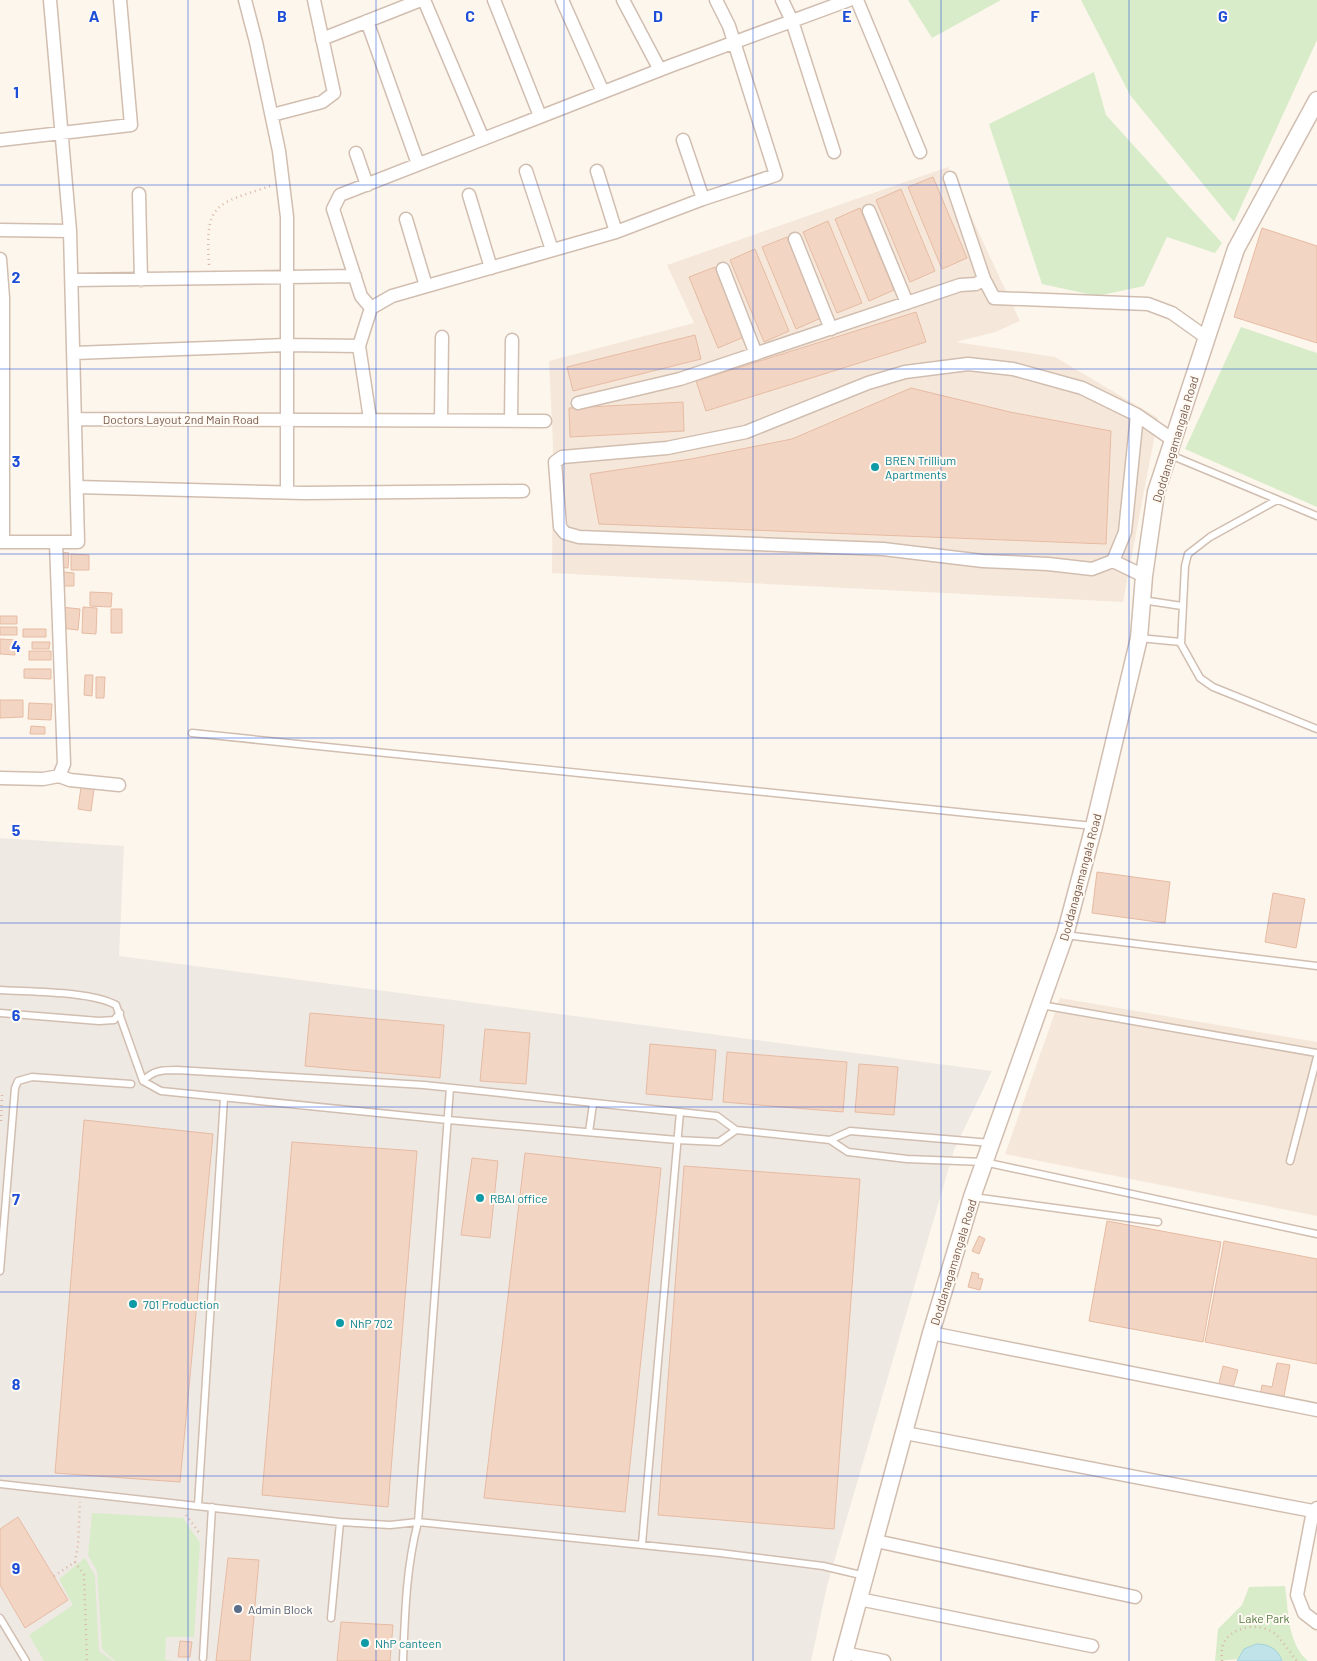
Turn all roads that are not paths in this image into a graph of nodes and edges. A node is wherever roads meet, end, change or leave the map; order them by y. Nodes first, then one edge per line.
1 (50, 0) edge
2 (120, 0) edge
3 (244, 0) edge
4 (314, 0) edge
5 (423, 0) edge
6 (494, 0) edge
7 (562, 0) edge
8 (623, 0) edge
9 (716, 0) edge
10 (782, 0) edge
11 (849, 0) edge
12 (857, 0) edge
13 (396, 4) edge
14 (367, 21) junction
15 (792, 21) junction
16 (322, 39) junction
17 (734, 42) junction
18 (660, 70) junction
19 (603, 92) junction
20 (1317, 100) edge
21 (272, 115) junction
22 (540, 116) junction
23 (63, 133) junction
24 (483, 139) junction
25 (0, 140) edge
26 (683, 140) dead end
27 (834, 152) dead end
28 (920, 152) dead end
29 (356, 153) dead end
30 (418, 164) junction
31 (526, 171) dead end
32 (597, 171) dead end
33 (950, 178) dead end
34 (366, 184) junction
35 (139, 194) dead end
36 (469, 195) dead end
37 (703, 199) junction
38 (869, 211) dead end
39 (406, 219) dead end
40 (0, 230) edge
41 (70, 231) junction
42 (616, 232) junction
43 (795, 239) dead end
44 (552, 250) junction
45 (0, 259) edge
46 (491, 268) junction
47 (723, 269) dead end
48 (354, 276) junction
49 (286, 278) junction
50 (984, 279) junction
51 (72, 280) junction
52 (142, 280) junction
53 (426, 286) junction
54 (907, 303) junction
55 (371, 308) junction
56 (831, 329) junction
57 (442, 337) dead end
58 (1207, 338) junction
59 (512, 340) dead end
60 (286, 345) junction
61 (359, 346) junction
62 (74, 354) junction
63 (756, 354) junction
64 (578, 403) dead end
65 (1137, 415) junction
66 (76, 418) junction
67 (286, 419) junction
68 (370, 420) junction
69 (441, 420) junction
70 (511, 421) junction
71 (545, 421) dead end
72 (1171, 447) junction
73 (77, 487) junction
74 (523, 491) dead end
75 (287, 493) junction
76 (1277, 500) junction
77 (1317, 516) edge
78 (2, 542) edge
79 (56, 542) junction
80 (1114, 561) junction
81 (1144, 576) junction
82 (1142, 600) junction
83 (1182, 606) junction
84 (1139, 638) junction
85 (1180, 642) junction
86 (1317, 729) edge
87 (192, 734) dead end
88 (59, 776) junction
89 (0, 778) edge
90 (119, 785) dead end
91 (1094, 826) junction
92 (1065, 935) junction
93 (1317, 966) edge
94 (0, 990) edge
95 (1040, 1005) junction
96 (2, 1013) edge
97 (120, 1013) junction
98 (1317, 1053) edge
99 (1317, 1057) edge
100 (143, 1081) junction
101 (131, 1084) dead end
102 (450, 1088) junction
103 (224, 1098) junction
104 (593, 1104) junction
105 (680, 1112) junction
106 (448, 1120) junction
107 (736, 1130) junction
108 (589, 1132) junction
109 (677, 1140) junction
110 (830, 1140) junction
111 (991, 1143) junction
112 (1290, 1161) dead end
113 (984, 1162) junction
114 (972, 1197) junction
115 (1158, 1222) dead end
116 (1317, 1234) edge
117 (0, 1271) edge
118 (931, 1333) junction
119 (1317, 1410) edge
120 (905, 1433) junction
121 (0, 1484) edge
122 (198, 1505) junction
123 (212, 1507) junction
124 (1315, 1509) edge
125 (340, 1522) junction
126 (418, 1522) junction
127 (1313, 1531) edge
128 (876, 1541) junction
129 (642, 1544) junction
130 (866, 1576) junction
131 (1135, 1597) dead end
132 (859, 1599) junction
133 (0, 1618) edge
134 (331, 1618) dead end
135 (1317, 1623) edge
136 (1092, 1646) dead end
137 (843, 1657) edge
138 (203, 1658) dead end
139 (26, 1661) edge
140 (403, 1661) edge
141 (884, 1661) edge

1 - 23 street
2 - 23 street
3 - 21 street
4 - 16 street
5 - 13 street
5 - 24 street
6 - 22 street
7 - 19 street
8 - 18 street
9 - 17 street
10 - 15 street
11 - 15 street
12 - 28 street
13 - 14 street
14 - 16 street
14 - 30 street
15 - 17 street
15 - 27 street
16 - 21 street
17 - 18 street
17 - 37 street
18 - 19 street
19 - 22 street
20 - 58 street, Doddanagamangala Road
21 - 49 street
22 - 24 street
23 - 25 street
23 - 41 street
24 - 30 street
26 - 37 street
29 - 34 street
30 - 34 street
31 - 44 street
32 - 42 street
33 - 50 street
34 - 48 street
35 - 52 street
36 - 46 street
37 - 42 street
38 - 54 street
39 - 53 street
40 - 41 street
41 - 51 street
42 - 44 street
43 - 56 street
44 - 46 street
45 - 78 street
46 - 53 street
47 - 63 street
48 - 49 street
48 - 55 street
49 - 52 street
49 - 60 street
50 - 54 street
50 - 58 street
51 - 52 street
51 - 62 street
53 - 55 street
54 - 56 street
55 - 61 street
56 - 63 street
57 - 69 street
58 - 72 street, Doddanagamangala Road
59 - 70 street
60 - 61 street
60 - 62 street
60 - 67 street
61 - 68 street
62 - 66 street
63 - 64 street
65 - 72 street
65 - 80 street
65 - 80 street
66 - 67 street, Doctors Layout 2nd Main Road
66 - 73 street
67 - 68 street, Doctors Layout 2nd Main Road
67 - 75 street
68 - 69 street, Doctors Layout 2nd Main Road
69 - 70 street, Doctors Layout 2nd Main Road
70 - 71 street, Doctors Layout 2nd Main Road
72 - 76 lane
72 - 81 street, Doddanagamangala Road
73 - 75 street
73 - 79 street
74 - 75 street
76 - 77 lane
76 - 83 lane
78 - 79 street
79 - 88 street
80 - 81 street
81 - 82 street, Doddanagamangala Road
82 - 83 lane
82 - 84 street, Doddanagamangala Road
83 - 85 lane
84 - 85 lane
84 - 91 street, Doddanagamangala Road
85 - 86 lane
87 - 91 lane
88 - 89 street
88 - 90 street
91 - 92 street, Doddanagamangala Road
92 - 93 lane
92 - 95 street, Doddanagamangala Road
94 - 97 lane
95 - 98 lane
95 - 111 street, Doddanagamangala Road
96 - 97 lane
97 - 100 lane
99 - 112 lane
100 - 102 lane
100 - 103 lane
101 - 117 lane
102 - 104 lane
102 - 106 lane
103 - 106 lane
103 - 122 lane
104 - 105 lane
104 - 108 lane
105 - 107 lane
105 - 109 lane
106 - 108 lane
106 - 126 lane
107 - 109 lane
107 - 110 lane
108 - 109 lane
109 - 129 lane
110 - 111 lane
110 - 113 lane
111 - 113 street, Doddanagamangala Road
113 - 114 street, Doddanagamangala Road
113 - 116 lane
114 - 115 lane
114 - 118 street, Doddanagamangala Road
118 - 119 street
118 - 120 street, Doddanagamangala Road
120 - 124 street
120 - 128 street, Doddanagamangala Road
121 - 122 lane
122 - 123 lane
123 - 125 lane
123 - 138 lane
124 - 127 street
125 - 126 lane
125 - 134 lane
126 - 129 lane
126 - 140 lane
127 - 135 street
128 - 130 street, Doddanagamangala Road
128 - 131 street
129 - 130 lane
130 - 132 street, Doddanagamangala Road
132 - 136 street
132 - 137 street, Doddanagamangala Road
133 - 139 lane
137 - 141 street

